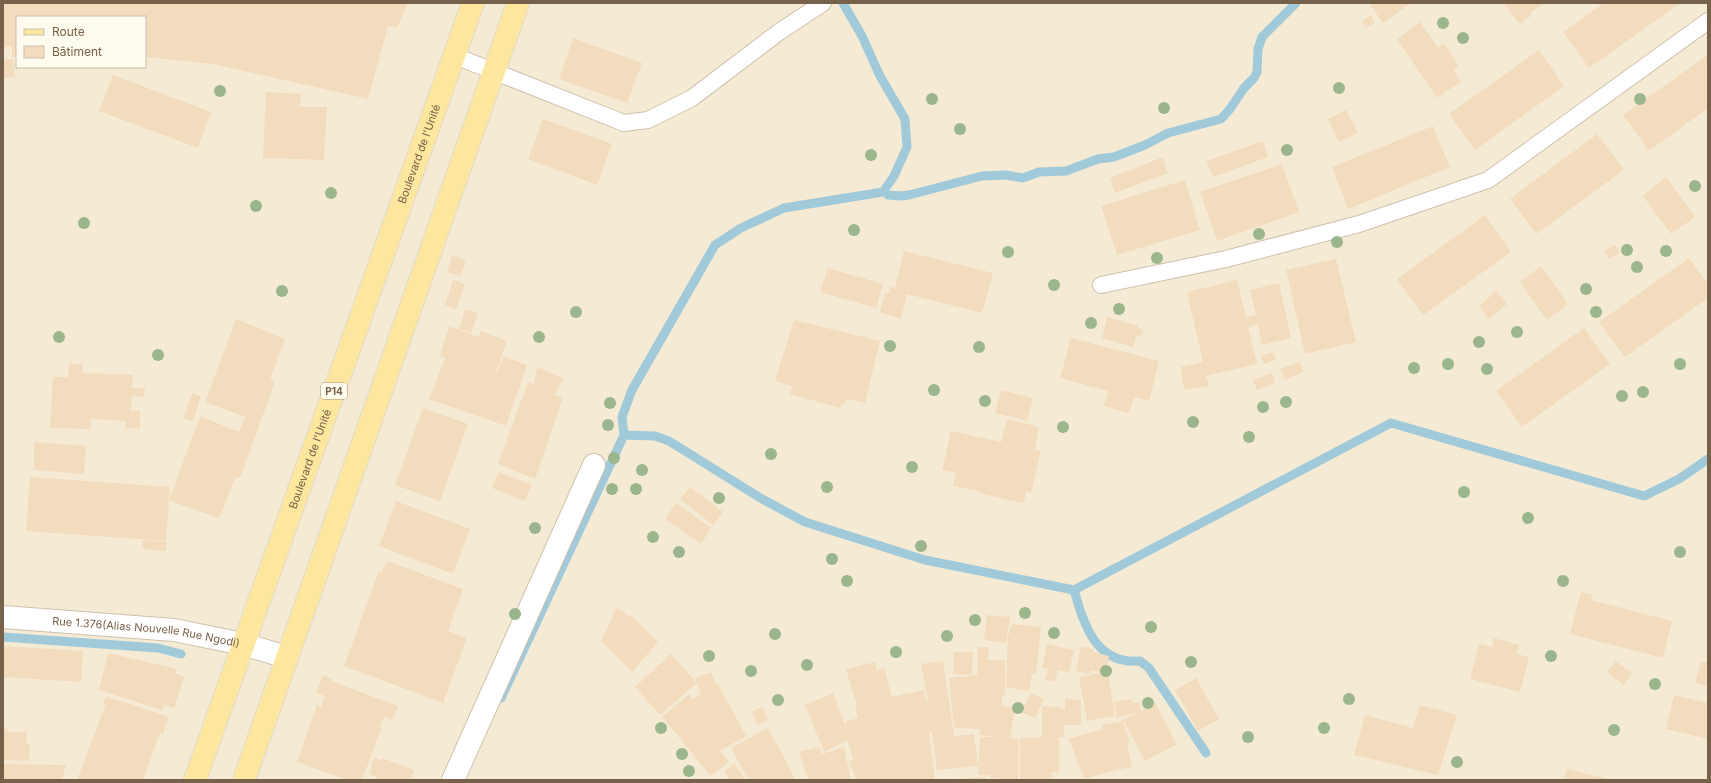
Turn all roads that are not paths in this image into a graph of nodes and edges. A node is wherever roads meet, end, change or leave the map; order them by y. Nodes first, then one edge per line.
1 (473, 3) edge
2 (518, 3) edge
3 (823, 3) edge
4 (1708, 21) edge
5 (455, 56) junction
6 (494, 71) junction
7 (1101, 285) dead end
8 (594, 465) dead end
9 (3, 617) edge
10 (243, 644) junction
11 (286, 657) junction
12 (195, 780) edge
13 (244, 780) edge
14 (453, 780) edge

1 - 5 main road, Boulevard de l'Unité / P14
2 - 6 main road
3 - 6 lane
4 - 7 lane
5 - 6 lane
5 - 10 main road, Boulevard de l'Unité / P14
6 - 11 main road
8 - 14 street
9 - 10 street, Rue 1.376(Alias Nouvelle Rue Ngodi)
10 - 11 street, Rue 1.376(Alias Nouvelle Rue Ngodi)
10 - 12 main road, Boulevard de l'Unité / P14
11 - 13 main road

